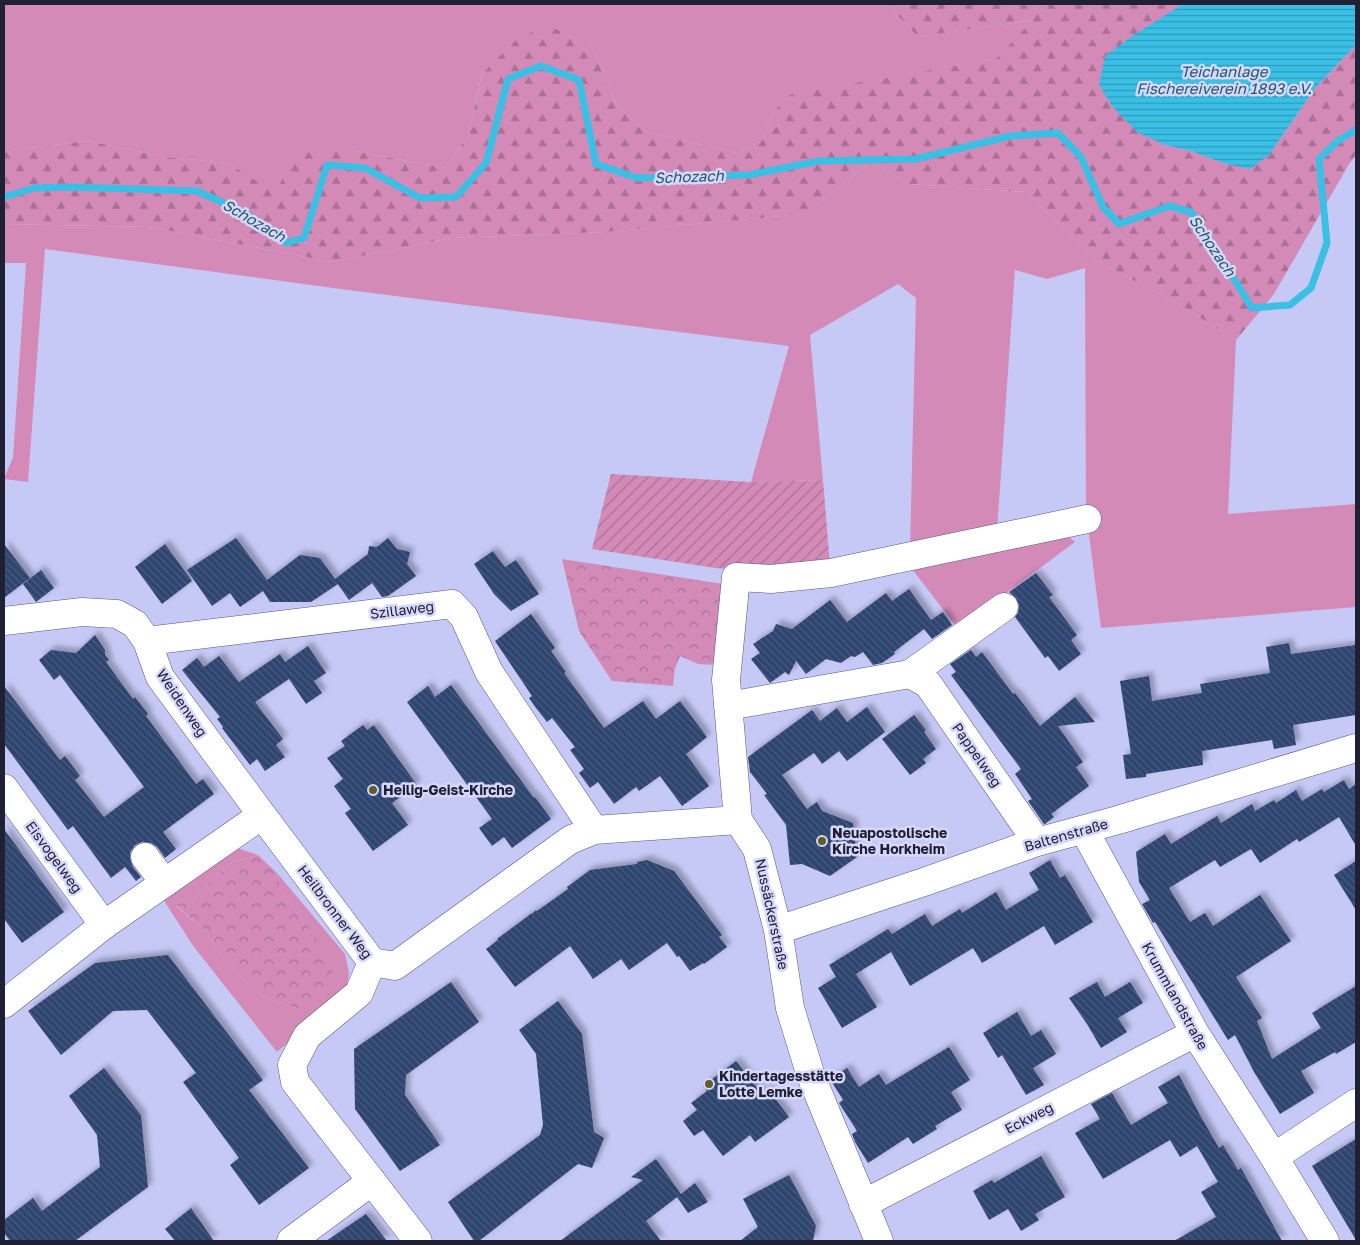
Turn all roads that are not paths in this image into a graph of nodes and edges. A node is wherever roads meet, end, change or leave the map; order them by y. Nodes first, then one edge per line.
1 (1087, 519) dead end
2 (1004, 607) dead end
3 (4, 621) edge
4 (146, 641) junction
5 (910, 674) junction
6 (728, 706) junction
7 (1356, 748) edge
8 (4, 788) edge
9 (262, 815) junction
10 (738, 820) junction
11 (594, 830) junction
12 (1084, 830) junction
13 (1037, 842) junction
14 (145, 857) dead end
15 (165, 883) junction
16 (104, 925) junction
17 (778, 930) junction
18 (372, 962) junction
19 (4, 1004) edge
20 (1195, 1033) junction
21 (1356, 1103) edge
22 (1274, 1157) junction
23 (372, 1181) junction
24 (863, 1204) junction
25 (291, 1241) edge
26 (418, 1241) edge
27 (879, 1241) edge
28 (1325, 1241) edge

1 - 6 street, Nussäckerstraße
2 - 5 street
3 - 4 street, Weidenweg
4 - 9 street, Weidenweg
4 - 11 street, Szillaweg
5 - 6 street
5 - 13 street, Pappelweg
6 - 10 street, Nussäckerstraße
7 - 12 street, Baltenstraße
8 - 16 street, Eisvogelweg
9 - 15 street
9 - 18 street, Heilbronner Weg
10 - 11 street, Heilbronner Weg
10 - 17 street, Nussäckerstraße
11 - 18 street, Heilbronner Weg
12 - 13 street, Baltenstraße
12 - 20 street, Krummlandstraße
13 - 17 street, Baltenstraße
14 - 15 street
15 - 16 street
16 - 19 street
17 - 24 street, Nussäckerstraße
18 - 23 street
20 - 22 street, Krummlandstraße
20 - 24 street, Eckweg
21 - 22 street
22 - 28 street, Krummlandstraße
23 - 25 street
23 - 26 street
24 - 27 street, Nussäckerstraße

